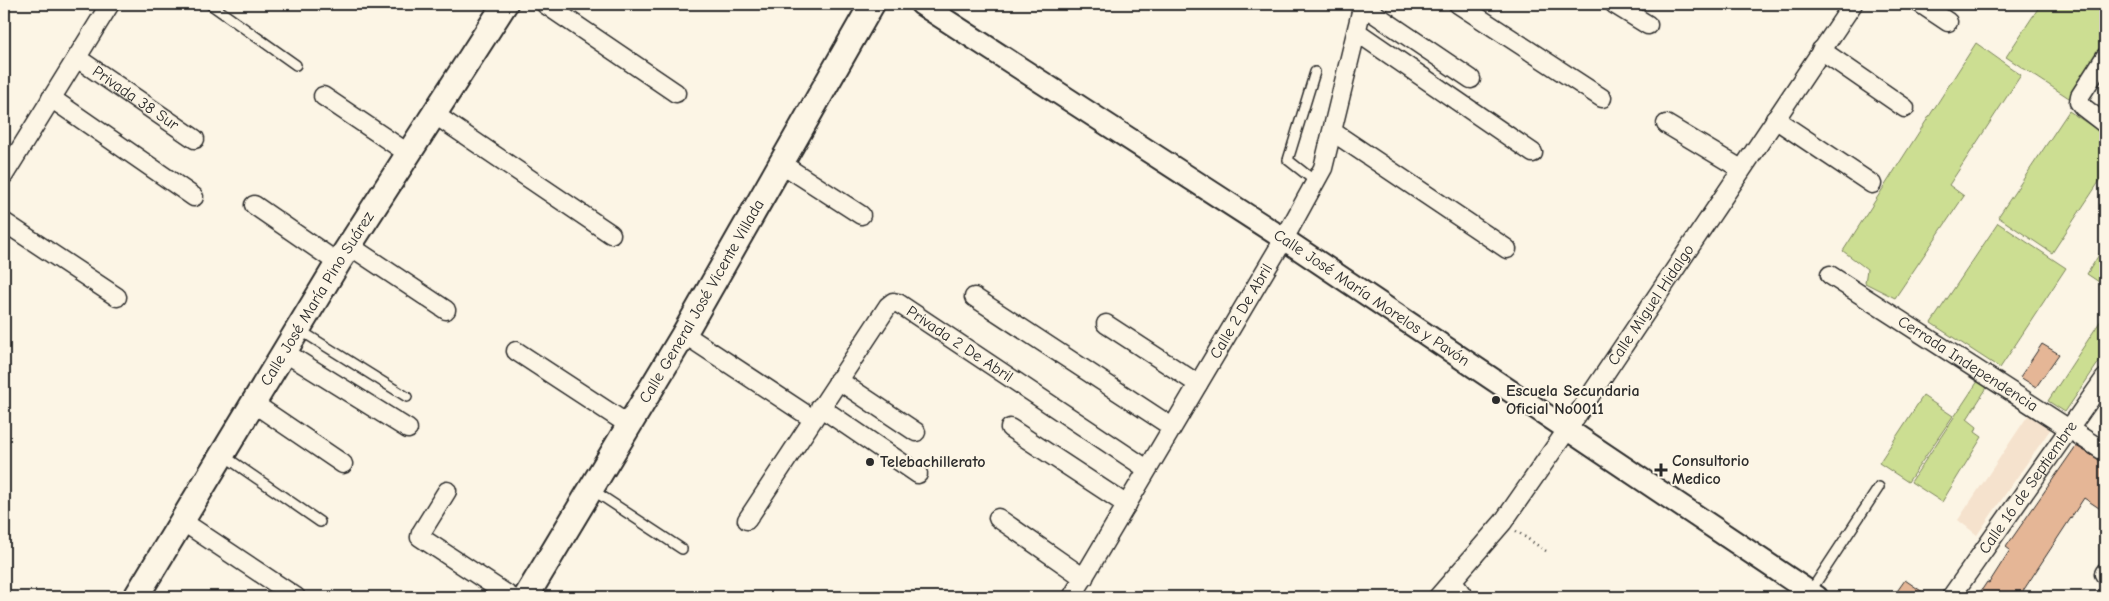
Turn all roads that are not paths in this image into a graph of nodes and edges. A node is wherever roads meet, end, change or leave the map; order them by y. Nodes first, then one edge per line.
1 (110, 4) edge
2 (210, 4) edge
3 (505, 4) edge
4 (545, 4) edge
5 (872, 4) edge
6 (921, 4) edge
7 (1458, 4) edge
8 (1614, 4) edge
9 (1852, 4) edge
10 (1921, 4) edge
11 (1363, 5) edge
12 (1948, 22) dead end
13 (1648, 26) dead end
14 (1357, 32) junction
15 (1821, 50) junction
16 (2105, 57) edge
17 (77, 58) junction
18 (296, 64) dead end
19 (1315, 72) dead end
20 (1471, 79) dead end
21 (676, 93) dead end
22 (323, 96) dead end
23 (51, 98) junction
24 (1602, 98) dead end
25 (1905, 108) dead end
26 (434, 114) junction
27 (1775, 119) junction
28 (1666, 124) dead end
29 (2105, 124) edge
30 (1333, 132) junction
31 (195, 139) dead end
32 (1533, 153) dead end
33 (409, 154) junction
34 (782, 164) junction
35 (1742, 169) junction
36 (4, 175) edge
37 (1316, 182) junction
38 (1872, 184) dead end
39 (194, 196) dead end
40 (254, 205) dead end
41 (861, 215) dead end
42 (4, 222) edge
43 (612, 234) dead end
44 (1284, 239) junction
45 (1507, 249) dead end
46 (344, 255) junction
47 (1830, 275) dead end
48 (117, 297) dead end
49 (974, 297) dead end
50 (446, 310) dead end
51 (1106, 324) dead end
52 (298, 328) junction
53 (684, 334) junction
54 (516, 351) dead end
55 (284, 352) junction
56 (2105, 378) edge
57 (838, 380) junction
58 (1198, 384) junction
59 (407, 397) dead end
60 (253, 404) junction
61 (817, 413) junction
62 (630, 425) junction
63 (1172, 427) junction
64 (1010, 428) dead end
65 (408, 429) dead end
66 (2070, 429) junction
67 (1567, 430) junction
68 (916, 432) dead end
69 (2105, 452) edge
70 (223, 455) junction
71 (344, 464) dead end
72 (1147, 469) junction
73 (918, 474) dead end
74 (1879, 487) dead end
75 (591, 489) junction
76 (447, 490) dead end
77 (1127, 505) junction
78 (998, 518) dead end
79 (747, 520) dead end
80 (182, 521) junction
81 (320, 522) dead end
82 (682, 549) dead end
83 (1084, 578) junction
84 (1453, 582) junction
85 (1813, 595) edge
86 (139, 596) edge
87 (296, 597) edge
88 (511, 597) edge
89 (526, 597) edge
90 (1072, 597) edge
91 (1438, 597) edge
92 (1464, 597) edge
93 (1951, 597) edge

1 - 17 street
2 - 18 lane
3 - 26 main road, Calle José María Pino Suárez
4 - 21 street
5 - 34 main road, Calle General José Vicente Villada
6 - 44 street, Calle José María Morelos y Pavón
7 - 24 street
8 - 13 street
9 - 15 street, Calle Miguel Hidalgo
10 - 12 street
11 - 14 street, Calle 2 De Abril
11 - 20 street
14 - 30 street, Calle 2 De Abril
14 - 32 street
15 - 25 street
15 - 27 street, Calle Miguel Hidalgo
16 - 29 street
17 - 23 street
17 - 31 street, Privada 38 Sur
19 - 37 lane
22 - 33 street
23 - 36 street
23 - 39 street
26 - 33 main road, Calle José María Pino Suárez
26 - 43 street
27 - 35 street, Calle Miguel Hidalgo
27 - 38 street
28 - 35 street
30 - 37 street, Calle 2 De Abril
30 - 45 street
33 - 46 main road, Calle José María Pino Suárez
34 - 41 street
34 - 53 main road, Calle General José Vicente Villada
35 - 67 street, Calle Miguel Hidalgo
37 - 44 street, Calle 2 De Abril
40 - 46 street
42 - 48 street
44 - 58 street, Calle 2 De Abril
44 - 67 street, Calle José María Morelos y Pavón
46 - 50 street
46 - 52 main road, Calle José María Pino Suárez
47 - 66 street, Cerrada Independencia
49 - 63 street
51 - 58 street
52 - 55 main road, Calle José María Pino Suárez
52 - 59 lane
53 - 61 street
53 - 62 main road, Calle General José Vicente Villada
54 - 62 street
55 - 60 main road, Calle José María Pino Suárez
55 - 65 street
56 - 66 street, Calle 16 de Septiembre
57 - 61 street, Privada 2 De Abril
57 - 68 street
57 - 72 street, Privada 2 De Abril
58 - 63 street, Calle 2 De Abril
60 - 70 main road, Calle José María Pino Suárez
60 - 71 street
61 - 73 street
61 - 79 street, Privada 2 De Abril
62 - 75 main road, Calle General José Vicente Villada
63 - 72 street, Calle 2 De Abril
64 - 77 street
66 - 69 street, Cerrada Independencia
66 - 93 street, Calle 16 de Septiembre
67 - 84 street, Calle Miguel Hidalgo
67 - 85 street, Calle José María Morelos y Pavón
70 - 80 main road, Calle José María Pino Suárez
70 - 81 lane
72 - 77 street, Calle 2 De Abril
74 - 85 lane
75 - 82 lane
75 - 89 main road, Calle General José Vicente Villada
76 - 88 street
77 - 83 street, Calle 2 De Abril
78 - 83 street
80 - 86 main road, Calle José María Pino Suárez
80 - 87 street
83 - 90 street, Calle 2 De Abril
84 - 91 street, Calle Miguel Hidalgo
84 - 92 street

